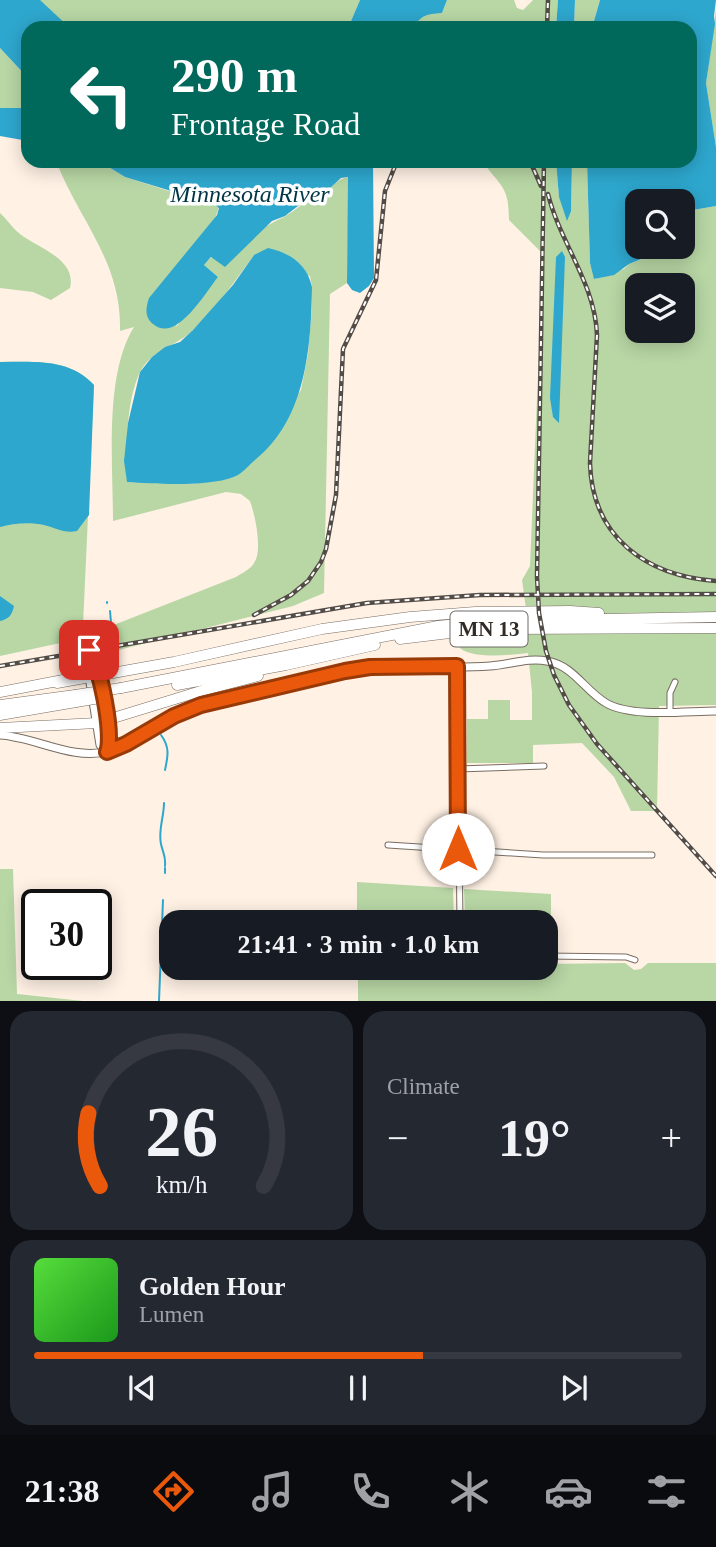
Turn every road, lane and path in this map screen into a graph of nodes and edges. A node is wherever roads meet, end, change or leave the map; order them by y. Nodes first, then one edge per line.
1 (716, 617) edge
2 (631, 618) junction
3 (716, 628) edge
4 (86, 656) joint
5 (310, 659) junction
6 (457, 666) junction
7 (94, 676) junction
8 (675, 682) dead end
9 (57, 683) junction
10 (121, 691) junction
11 (0, 692) edge
12 (76, 699) junction
13 (0, 705) edge
14 (670, 711) junction
15 (716, 711) edge
16 (0, 715) edge
17 (102, 722) junction
18 (0, 728) edge
19 (0, 736) edge
20 (107, 752) junction
21 (544, 766) dead end
22 (458, 769) junction
23 (388, 845) dead end
24 (458, 849) junction
25 (652, 855) dead end
26 (460, 910) edge
27 (558, 956) edge
28 (635, 960) dead end

1 - 2 highway, MN 13
2 - 7 highway
2 - 10 highway, MN 13
3 - 5 highway, MN 13
4 - 7 street
4 - 9 highway
5 - 10 highway, MN 13
5 - 17 highway
6 - 14 street
6 - 20 street
6 - 22 street
7 - 9 highway
7 - 17 street
8 - 14 street
9 - 11 highway
10 - 12 highway, MN 13, bridge
12 - 13 highway, MN 13
12 - 16 highway, MN 13
14 - 15 street
17 - 18 highway
17 - 20 street
19 - 20 street
21 - 22 street
22 - 24 street
23 - 24 street
24 - 25 street
24 - 26 street
27 - 28 street

